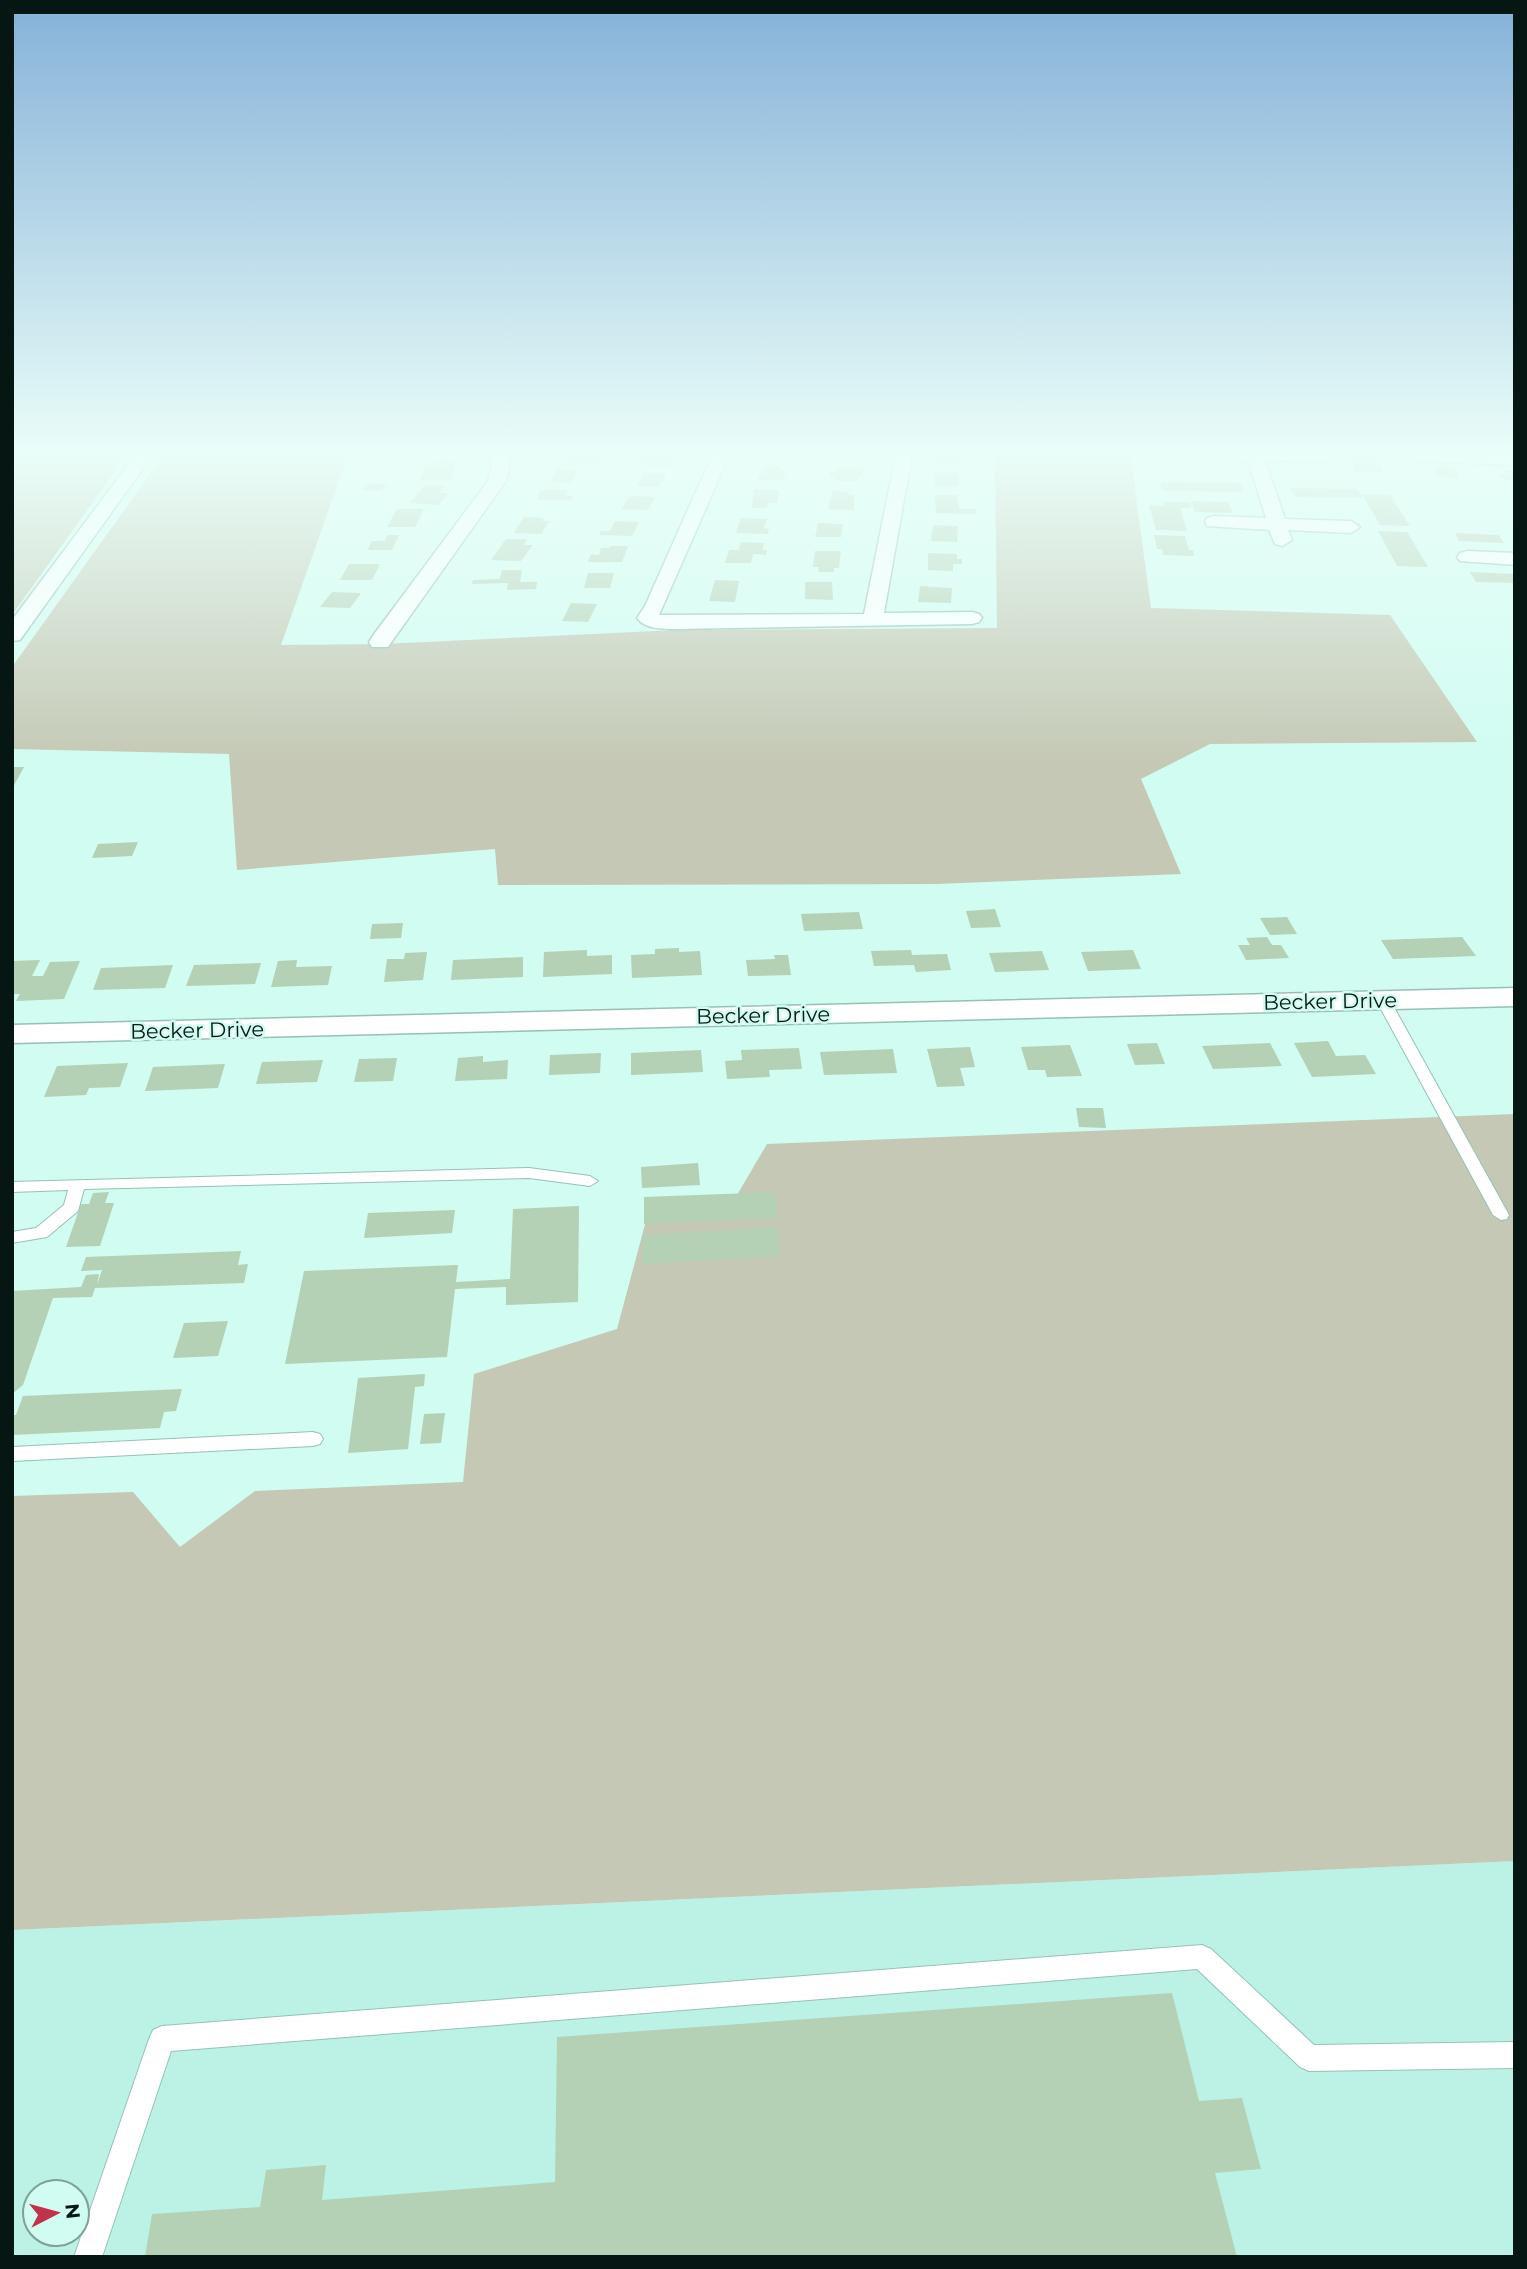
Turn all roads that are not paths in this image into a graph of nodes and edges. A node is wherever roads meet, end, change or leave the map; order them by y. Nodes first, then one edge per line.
1 (66, 555) edge
2 (443, 555) edge
3 (677, 555) edge
4 (885, 555) edge
5 (1467, 557) dead end
6 (1515, 559) edge
7 (20, 614) edge
8 (873, 618) junction
9 (972, 618) dead end
10 (12, 635) edge
11 (380, 642) dead end
12 (1515, 997) edge
13 (1383, 1000) junction
14 (12, 1034) edge
15 (590, 1181) dead end
16 (77, 1184) junction
17 (12, 1186) edge
18 (1501, 1215) dead end
19 (12, 1238) edge
20 (313, 1439) dead end
21 (12, 1454) edge
22 (1515, 2055) edge
23 (88, 2257) edge

1 - 7 street
2 - 11 street
3 - 8 street
4 - 8 street
5 - 6 street
7 - 10 street
8 - 9 street
12 - 13 street, Becker Drive
13 - 14 street, Becker Drive
13 - 18 lane
15 - 16 lane
16 - 17 lane
16 - 19 lane
20 - 21 lane
22 - 23 lane

